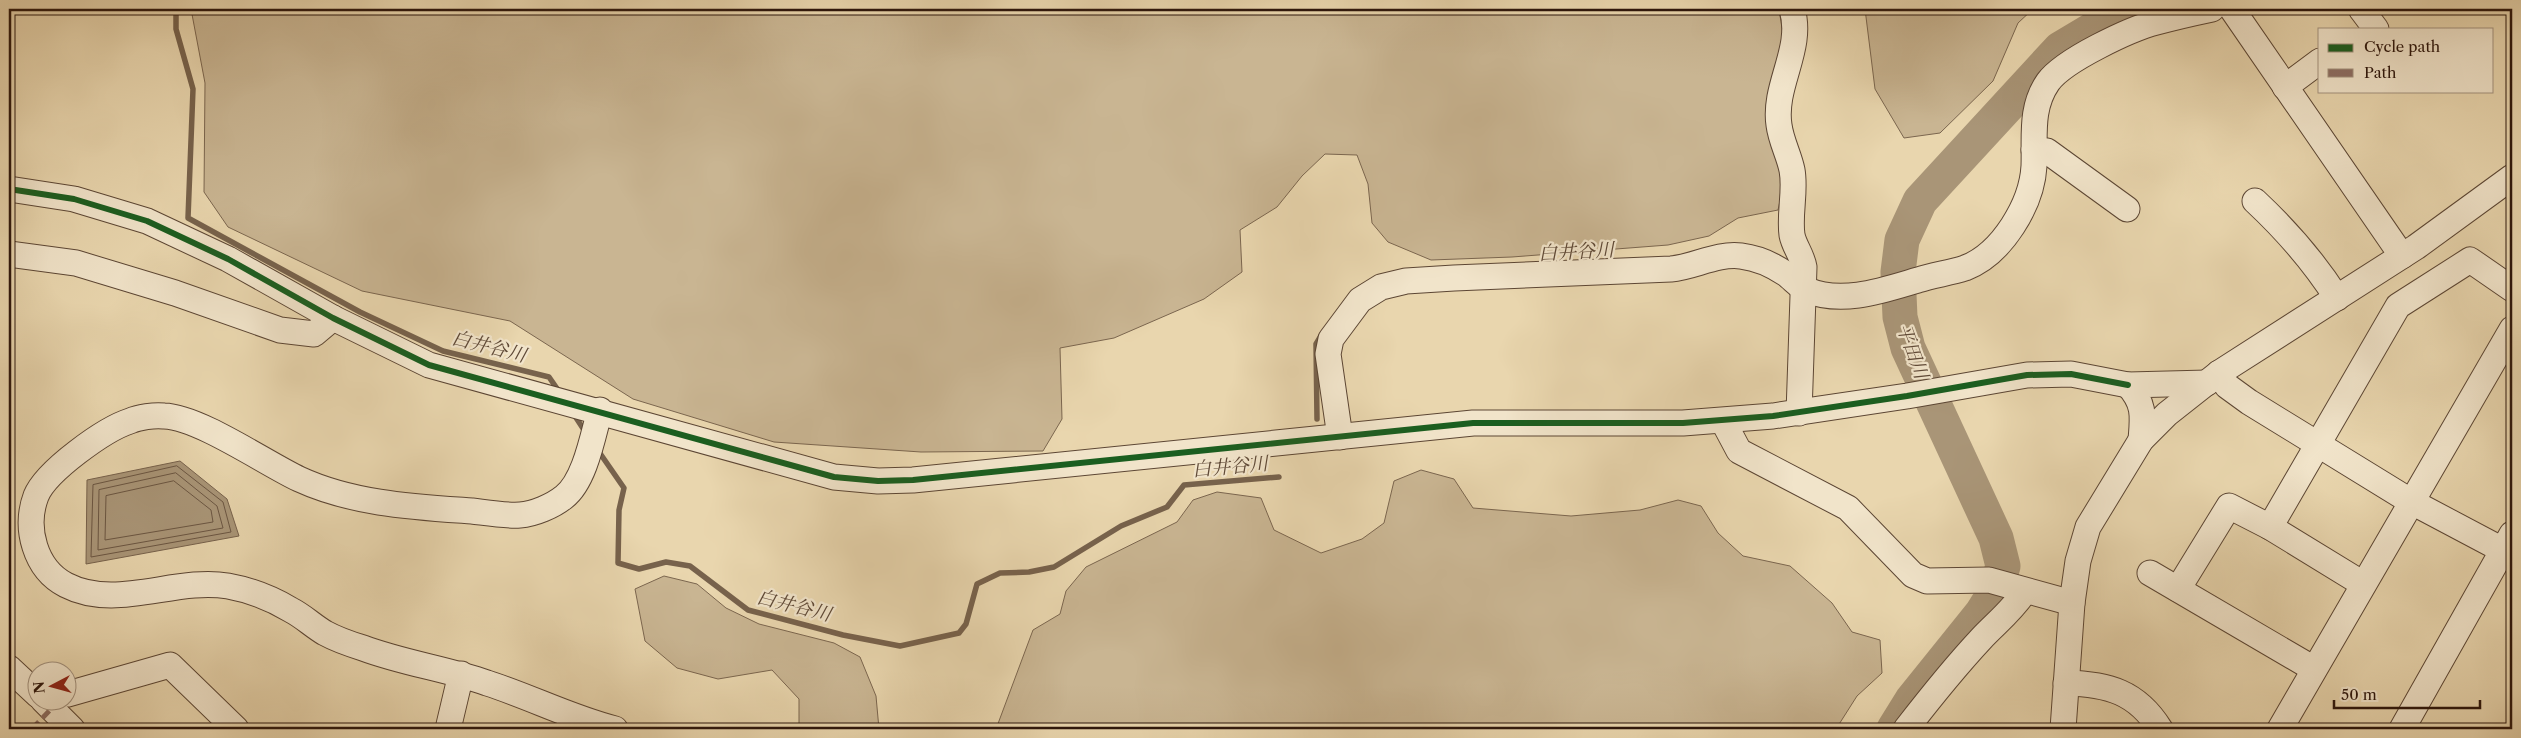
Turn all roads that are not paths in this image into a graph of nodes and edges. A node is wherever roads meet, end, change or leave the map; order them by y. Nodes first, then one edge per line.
1 (1792, 9) edge
2 (2212, 9) edge
3 (2232, 9) edge
4 (2361, 9) edge
5 (2375, 28) edge
6 (2318, 62) edge
7 (2285, 87) junction
8 (2034, 150) junction
9 (2512, 177) edge
10 (13, 189) edge
11 (2255, 201) dead end
12 (2127, 209) dead end
13 (9, 254) edge
14 (2402, 256) junction
15 (1804, 289) junction
16 (2512, 289) edge
17 (2336, 298) junction
18 (333, 318) junction
19 (2512, 329) edge
20 (2213, 378) junction
21 (2128, 385) junction
22 (600, 410) junction
23 (1799, 413) junction
24 (1722, 421) junction
25 (1340, 437) junction
26 (2141, 440) junction
27 (2318, 445) junction
28 (2410, 502) junction
29 (2270, 527) junction
30 (2509, 547) edge
31 (2150, 573) dead end
32 (2363, 584) junction
33 (2007, 585) junction
34 (2178, 589) junction
35 (2072, 603) junction
36 (9, 668) edge
37 (2314, 669) junction
38 (461, 674) junction
39 (28, 682) edge
40 (2066, 683) junction
41 (78, 692) edge
42 (59, 710) edge
43 (72, 729) edge
44 (236, 729) edge
45 (448, 729) edge
46 (615, 729) edge
47 (1906, 729) edge
48 (2063, 729) edge
49 (2160, 729) edge
50 (2280, 729) edge
51 (2402, 729) edge

1 - 15 street
2 - 8 street
3 - 7 street
4 - 5 street
6 - 7 street
7 - 14 street
8 - 12 street
8 - 15 street
9 - 14 street
10 - 18 street
11 - 17 street
13 - 18 street
14 - 17 street
15 - 23 street
15 - 25 street
16 - 27 street
17 - 20 street
18 - 22 street
19 - 28 street
20 - 21 street
20 - 26 street
20 - 27 street
21 - 23 street
21 - 26 street
22 - 25 street
22 - 38 street
23 - 24 street
24 - 25 street
24 - 33 street
26 - 35 street
27 - 28 street
27 - 29 street
28 - 30 street
28 - 32 street
29 - 32 street
29 - 34 street
30 - 51 street
31 - 34 street
32 - 37 street
33 - 35 street
33 - 47 street
34 - 37 street
35 - 40 street
36 - 39 street
37 - 50 street
38 - 45 street
38 - 46 street
40 - 48 street
40 - 49 street
41 - 44 street
42 - 43 street

